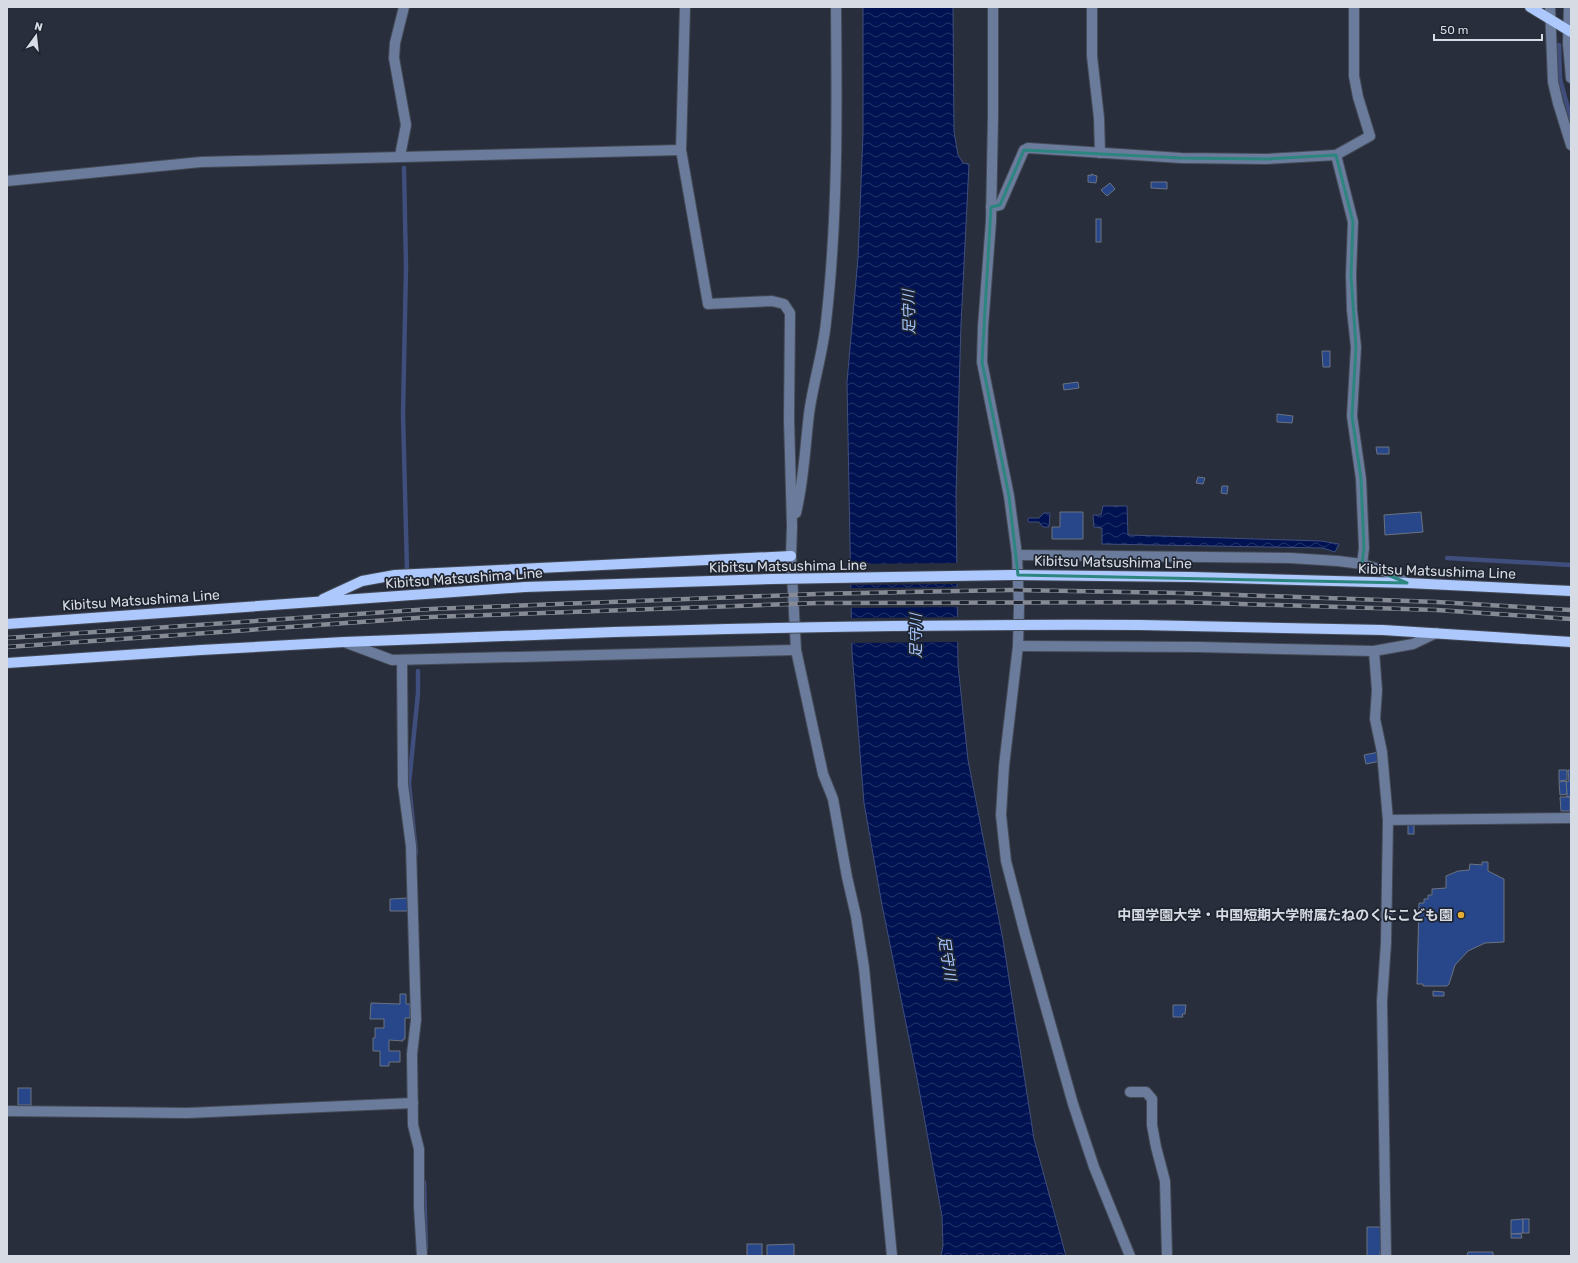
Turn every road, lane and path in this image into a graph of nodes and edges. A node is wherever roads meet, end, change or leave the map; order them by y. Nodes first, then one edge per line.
1 (404, 7) edge
2 (686, 7) edge
3 (836, 7) edge
4 (993, 7) edge
5 (1092, 7) edge
6 (1354, 7) edge
7 (1530, 7) edge
8 (1550, 7) edge
9 (1569, 7) edge
10 (1550, 19) junction
11 (1570, 31) edge
12 (1571, 78) edge
13 (1571, 145) edge
14 (681, 150) junction
15 (1100, 153) junction
16 (1336, 155) junction
17 (400, 156) junction
18 (7, 181) edge
19 (991, 207) junction
20 (792, 526) junction
21 (1017, 555) junction
22 (790, 556) junction
23 (1362, 564) junction
24 (1407, 583) junction
25 (1571, 591) edge
26 (316, 602) junction
27 (7, 624) edge
28 (1436, 633) junction
29 (344, 642) junction
30 (1571, 642) edge
31 (1018, 646) junction
32 (796, 650) junction
33 (1374, 650) junction
34 (402, 660) junction
35 (7, 663) edge
36 (1571, 818) edge
37 (1388, 820) junction
38 (1130, 1092) dead end
39 (413, 1103) junction
40 (7, 1111) edge
41 (422, 1256) edge
42 (892, 1256) edge
43 (1130, 1256) edge
44 (1167, 1256) edge
45 (1386, 1256) edge

1 - 17 street
2 - 14 street
3 - 20 street
4 - 19 street
5 - 15 street
6 - 16 street
7 - 10 main road
8 - 10 street
9 - 11 street
10 - 11 main road
10 - 13 street
11 - 12 street
14 - 17 street
14 - 20 street
15 - 16 street
15 - 19 street
16 - 23 street
17 - 18 street
19 - 21 street
20 - 22 street
21 - 23 street
21 - 31 street
22 - 26 main road
22 - 32 street
23 - 24 street
24 - 25 main road, Kibitsu Matsushima Line
24 - 26 main road, Kibitsu Matsushima Line, bridge
26 - 27 main road, Kibitsu Matsushima Line
28 - 29 main road, bridge
28 - 30 main road
28 - 33 street
29 - 34 street
29 - 35 main road
31 - 33 street
31 - 43 street
32 - 34 street
32 - 42 street
33 - 37 street
34 - 39 street
36 - 37 street
37 - 45 street
38 - 44 street
39 - 40 street
39 - 41 street

